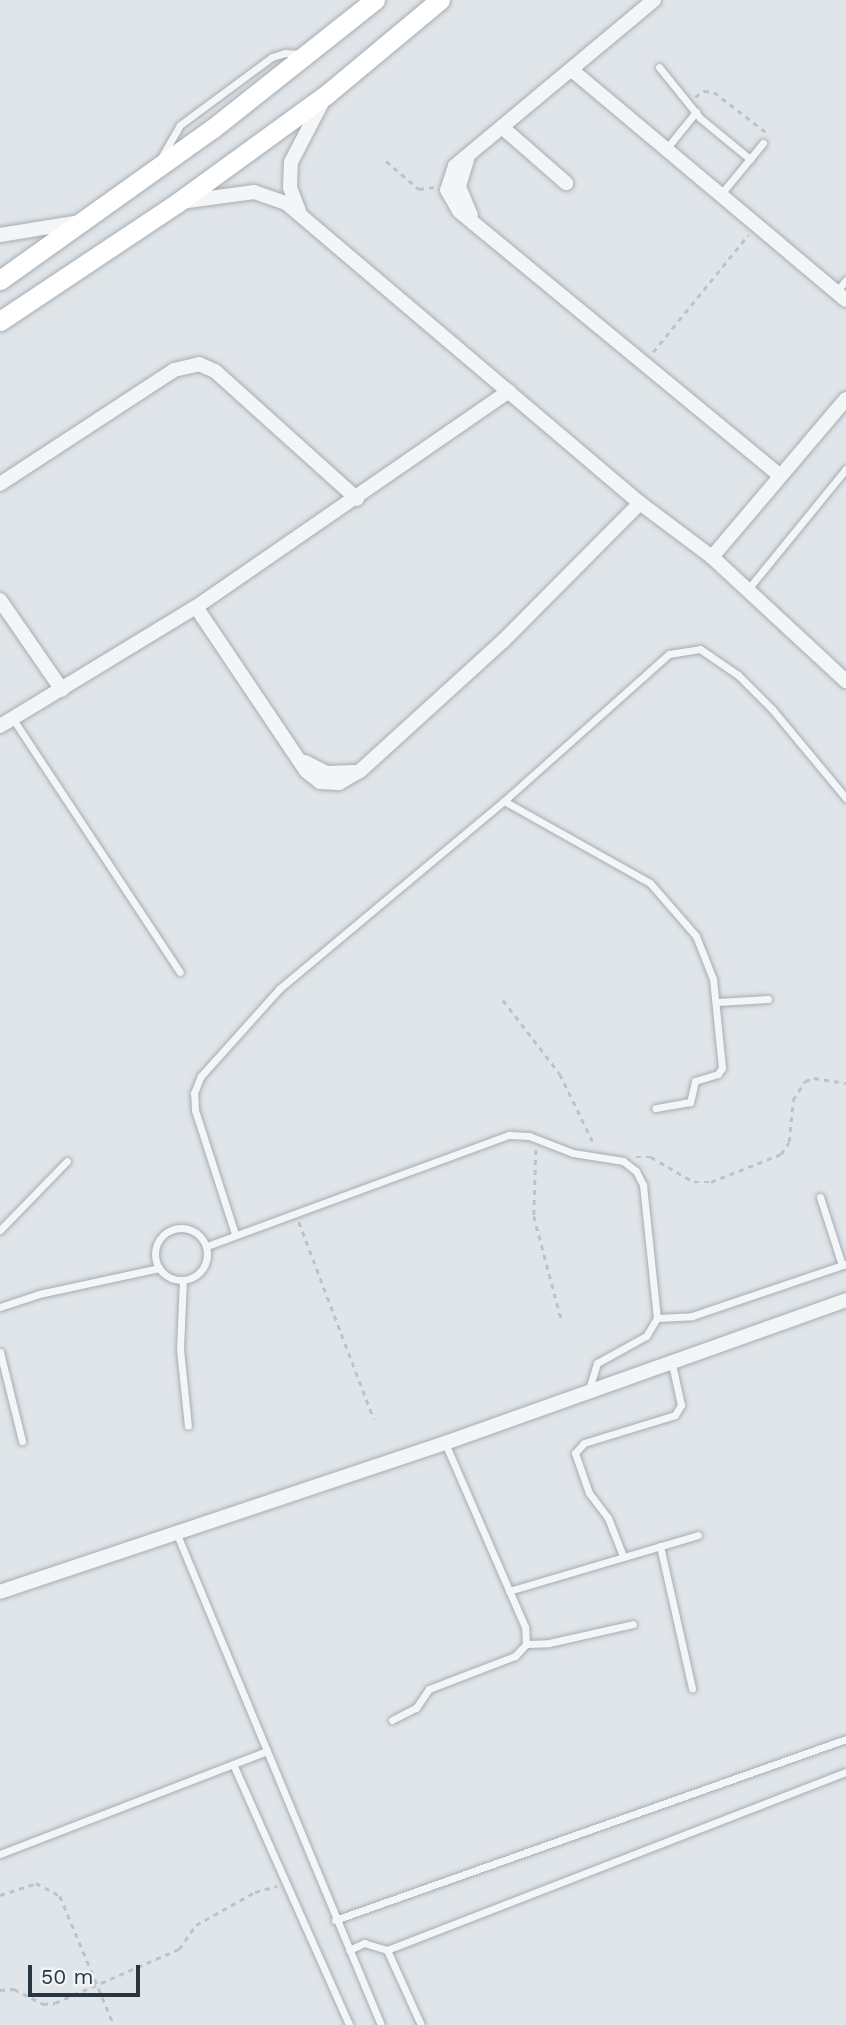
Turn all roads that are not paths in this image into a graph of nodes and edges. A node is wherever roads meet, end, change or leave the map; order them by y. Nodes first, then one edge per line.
1 (375, 0) edge
2 (440, 0) edge
3 (654, 0) edge
4 (659, 67) dead end
5 (573, 71) junction
6 (327, 94) junction
7 (696, 112) junction
8 (503, 128) junction
9 (763, 144) road end
10 (666, 149) junction
11 (470, 155) junction
12 (750, 159) junction
13 (566, 183) dead end
14 (720, 195) junction
15 (177, 202) junction
16 (300, 213) junction
17 (83, 221) junction
18 (476, 222) junction
19 (0, 235) edge
20 (0, 280) edge
21 (846, 280) edge
22 (841, 296) edge
23 (0, 321) edge
24 (509, 391) junction
25 (843, 409) edge
26 (846, 469) edge
27 (780, 476) junction
28 (0, 484) edge
29 (357, 499) junction
30 (640, 503) junction
31 (712, 557) junction
32 (748, 589) junction
33 (0, 600) edge
34 (196, 607) junction
35 (846, 681) edge
36 (62, 690) junction
37 (6, 722) edge
38 (846, 797) edge
39 (504, 801) junction
40 (180, 972) dead end
41 (768, 999) dead end
42 (717, 1002) junction
43 (656, 1108) dead end
44 (67, 1161) dead end
45 (820, 1197) dead end
46 (0, 1230) edge
47 (236, 1234) junction
48 (206, 1246) junction
49 (844, 1264) edge
50 (159, 1268) junction
51 (183, 1280) junction
52 (846, 1300) edge
53 (0, 1307) edge
54 (657, 1318) junction
55 (0, 1352) edge
56 (672, 1364) junction
57 (588, 1393) junction
58 (188, 1426) dead end
59 (22, 1441) dead end
60 (445, 1443) junction
61 (176, 1531) junction
62 (698, 1535) dead end
63 (660, 1546) junction
64 (623, 1556) junction
65 (509, 1591) junction
66 (0, 1592) edge
67 (633, 1624) dead end
68 (526, 1644) junction
69 (692, 1688) dead end
70 (391, 1720) dead end
71 (846, 1739) edge
72 (264, 1752) junction
73 (233, 1764) junction
74 (846, 1773) edge
75 (0, 1854) edge
76 (335, 1920) junction
77 (349, 1950) junction
78 (387, 1950) junction
79 (349, 2025) edge
80 (381, 2025) edge
81 (421, 2025) edge

1 - 17 street
2 - 6 street
3 - 5 street
4 - 7 lane
5 - 8 street
5 - 10 street
6 - 15 street
6 - 16 street
7 - 10 lane
7 - 12 lane
8 - 11 street
8 - 13 street
9 - 12 lane
10 - 14 street
11 - 18 street
11 - 18 street
12 - 14 lane
14 - 22 street
15 - 16 street
15 - 23 street
16 - 24 street
17 - 19 street
17 - 20 street
18 - 27 street
21 - 22 lane
24 - 29 street
24 - 30 street
25 - 27 street
26 - 32 lane
27 - 31 street
28 - 29 street
29 - 34 street
30 - 31 street
30 - 34 street
31 - 32 street
32 - 35 street
33 - 36 street
34 - 36 street
36 - 37 street
37 - 40 lane
38 - 39 lane
39 - 42 lane
39 - 47 lane
41 - 42 lane
42 - 43 lane
44 - 46 lane
45 - 49 lane
47 - 48 lane
47 - 54 lane
48 - 50 lane
48 - 51 lane
49 - 54 lane
50 - 51 lane
50 - 53 lane
51 - 58 lane
52 - 56 street
54 - 57 lane
55 - 59 lane
56 - 57 street
56 - 64 lane
57 - 60 street
60 - 61 street
60 - 65 lane
61 - 66 street
61 - 72 lane
62 - 63 lane
63 - 64 lane
63 - 69 lane
64 - 65 lane
65 - 68 lane
67 - 68 lane
68 - 70 lane
71 - 76 lane
72 - 73 lane
72 - 76 lane
73 - 75 lane
73 - 79 lane
74 - 78 lane
76 - 77 lane
77 - 78 lane
77 - 80 lane
78 - 81 lane

